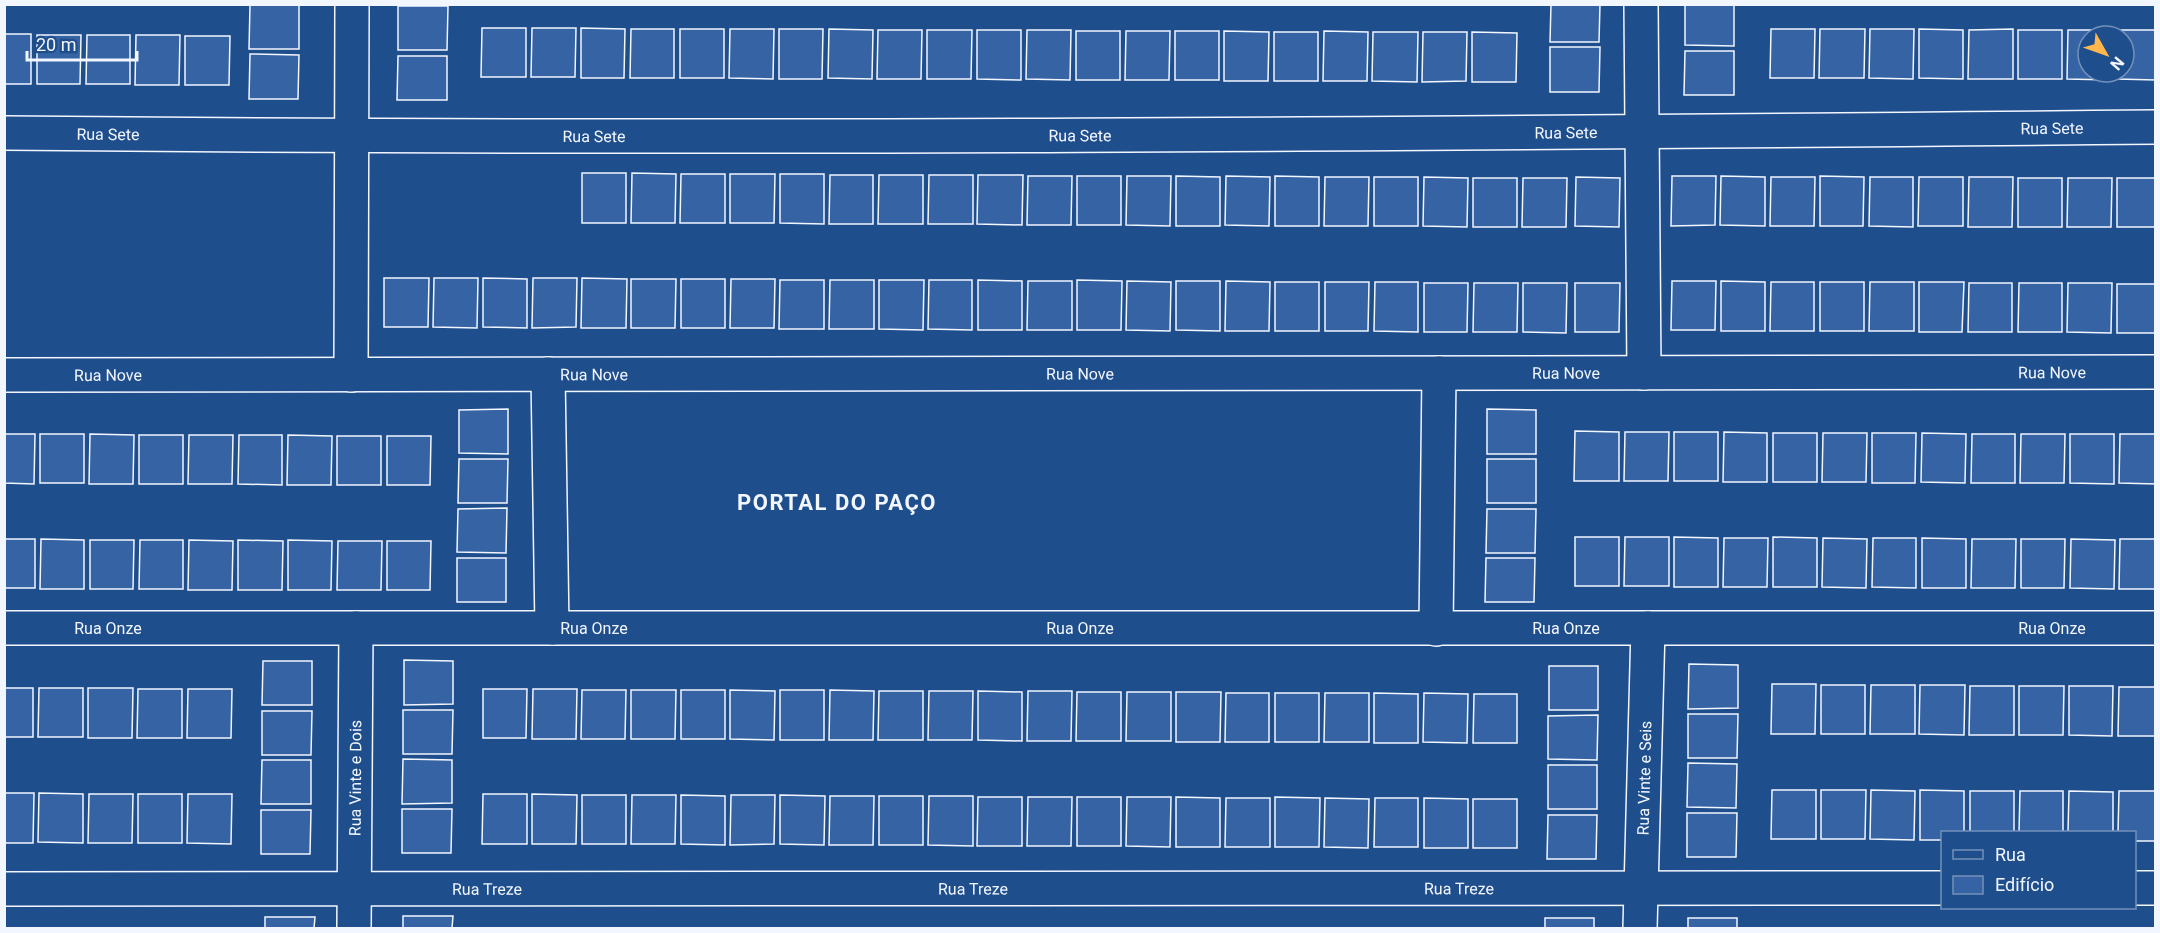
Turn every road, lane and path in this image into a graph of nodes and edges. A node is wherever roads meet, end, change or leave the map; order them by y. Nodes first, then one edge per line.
1 (352, 4) edge
2 (1641, 4) edge
3 (2156, 127) edge
4 (1641, 132) junction
5 (4, 133) edge
6 (352, 137) junction
7 (2156, 372) edge
8 (1439, 373) junction
9 (1644, 373) junction
10 (548, 374) junction
11 (4, 375) edge
12 (351, 375) junction
13 (4, 628) edge
14 (356, 628) junction
15 (552, 628) junction
16 (1648, 628) junction
17 (2156, 628) edge
18 (1436, 629) junction
19 (1641, 887) junction
20 (354, 888) junction
21 (1941, 888) edge
22 (2136, 888) edge
23 (2156, 888) edge
24 (4, 889) edge
25 (354, 928) edge
26 (1640, 928) edge

1 - 6 street
2 - 4 street
3 - 4 street, Rua Sete
4 - 6 street, Rua Sete
4 - 9 street
5 - 6 street, Rua Sete
6 - 12 street
7 - 9 street, Rua Nove
8 - 9 street, Rua Nove
8 - 10 street, Rua Nove
8 - 18 street
10 - 12 street, Rua Nove
10 - 15 street
11 - 12 street, Rua Nove
13 - 14 street, Rua Onze
14 - 15 street, Rua Onze
14 - 20 street, Rua Vinte e Dois
15 - 18 street, Rua Onze
16 - 17 street, Rua Onze
16 - 18 street, Rua Onze
16 - 19 street, Rua Vinte e Seis
19 - 20 street, Rua Treze
19 - 21 street, Rua Treze
19 - 26 street, Rua Vinte e Seis
20 - 24 street, Rua Treze
20 - 25 street, Rua Vinte e Dois
22 - 23 street

